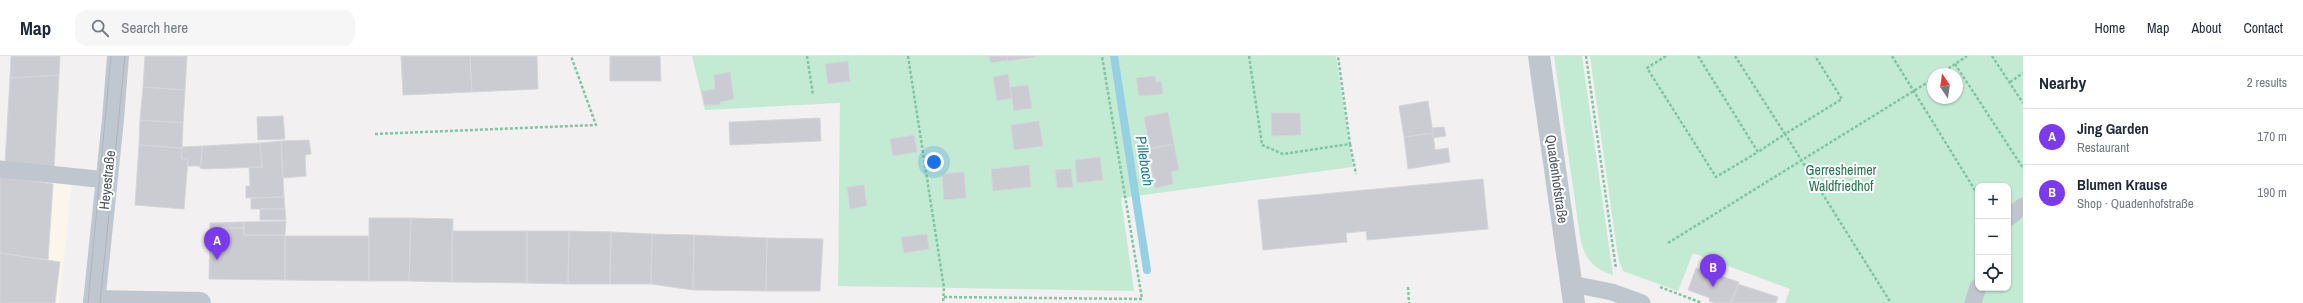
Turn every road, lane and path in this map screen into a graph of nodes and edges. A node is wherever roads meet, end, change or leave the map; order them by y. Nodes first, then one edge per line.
1 (118, 56) edge
2 (571, 56) edge
3 (807, 56) edge
4 (908, 56) edge
5 (1102, 56) edge
6 (1249, 56) edge
7 (1338, 56) edge
8 (1539, 56) edge
9 (1586, 56) edge
10 (1666, 56) edge
11 (1698, 56) edge
12 (1735, 56) edge
13 (1815, 56) edge
14 (1892, 56) edge
15 (1967, 56) edge
16 (1992, 56) edge
17 (1963, 57) edge
18 (1955, 64) junction
19 (1949, 68) edge
20 (2023, 73) edge
21 (2010, 82) junction
22 (1927, 83) edge
23 (1914, 91) junction
24 (813, 95) dead end
25 (2023, 103) edge
26 (375, 134) dead end
27 (1784, 134) junction
28 (1350, 144) junction
29 (1758, 152) junction
30 (1801, 161) junction
31 (0, 168) edge
32 (2023, 168) edge
33 (1356, 174) dead end
34 (107, 180) junction
35 (1975, 190) edge
36 (2023, 206) edge
37 (2011, 216) edge
38 (1668, 243) dead end
39 (1616, 271) dead end
40 (1408, 287) dead end
41 (1977, 291) edge
42 (1573, 294) edge
43 (944, 297) junction
44 (1142, 299) junction
45 (94, 302) edge
46 (200, 303) edge
47 (944, 303) edge
48 (1142, 303) edge
49 (1409, 303) edge
50 (1642, 303) edge
51 (1891, 303) edge
52 (1973, 303) edge

1 - 34 street, Heyestraße
2 - 26 path
3 - 24 path
4 - 43 path
5 - 44 path
6 - 28 path
7 - 28 path
8 - 42 street, Quadenhofstraße
9 - 39 path
10 - 29 path
11 - 29 path
12 - 27 path
13 - 27 path
14 - 23 path
15 - 17 path
16 - 21 path
17 - 18 path
18 - 19 path
18 - 32 path
20 - 21 path
21 - 25 path
22 - 23 path
23 - 30 path
23 - 35 path
27 - 29 path
27 - 30 path
28 - 33 path
30 - 38 path
30 - 51 path
31 - 34 lane
34 - 45 street, Heyestraße
36 - 37 lane
40 - 49 path
41 - 52 lane
42 - 50 lane
43 - 44 path
43 - 47 path
44 - 48 path
45 - 46 street

